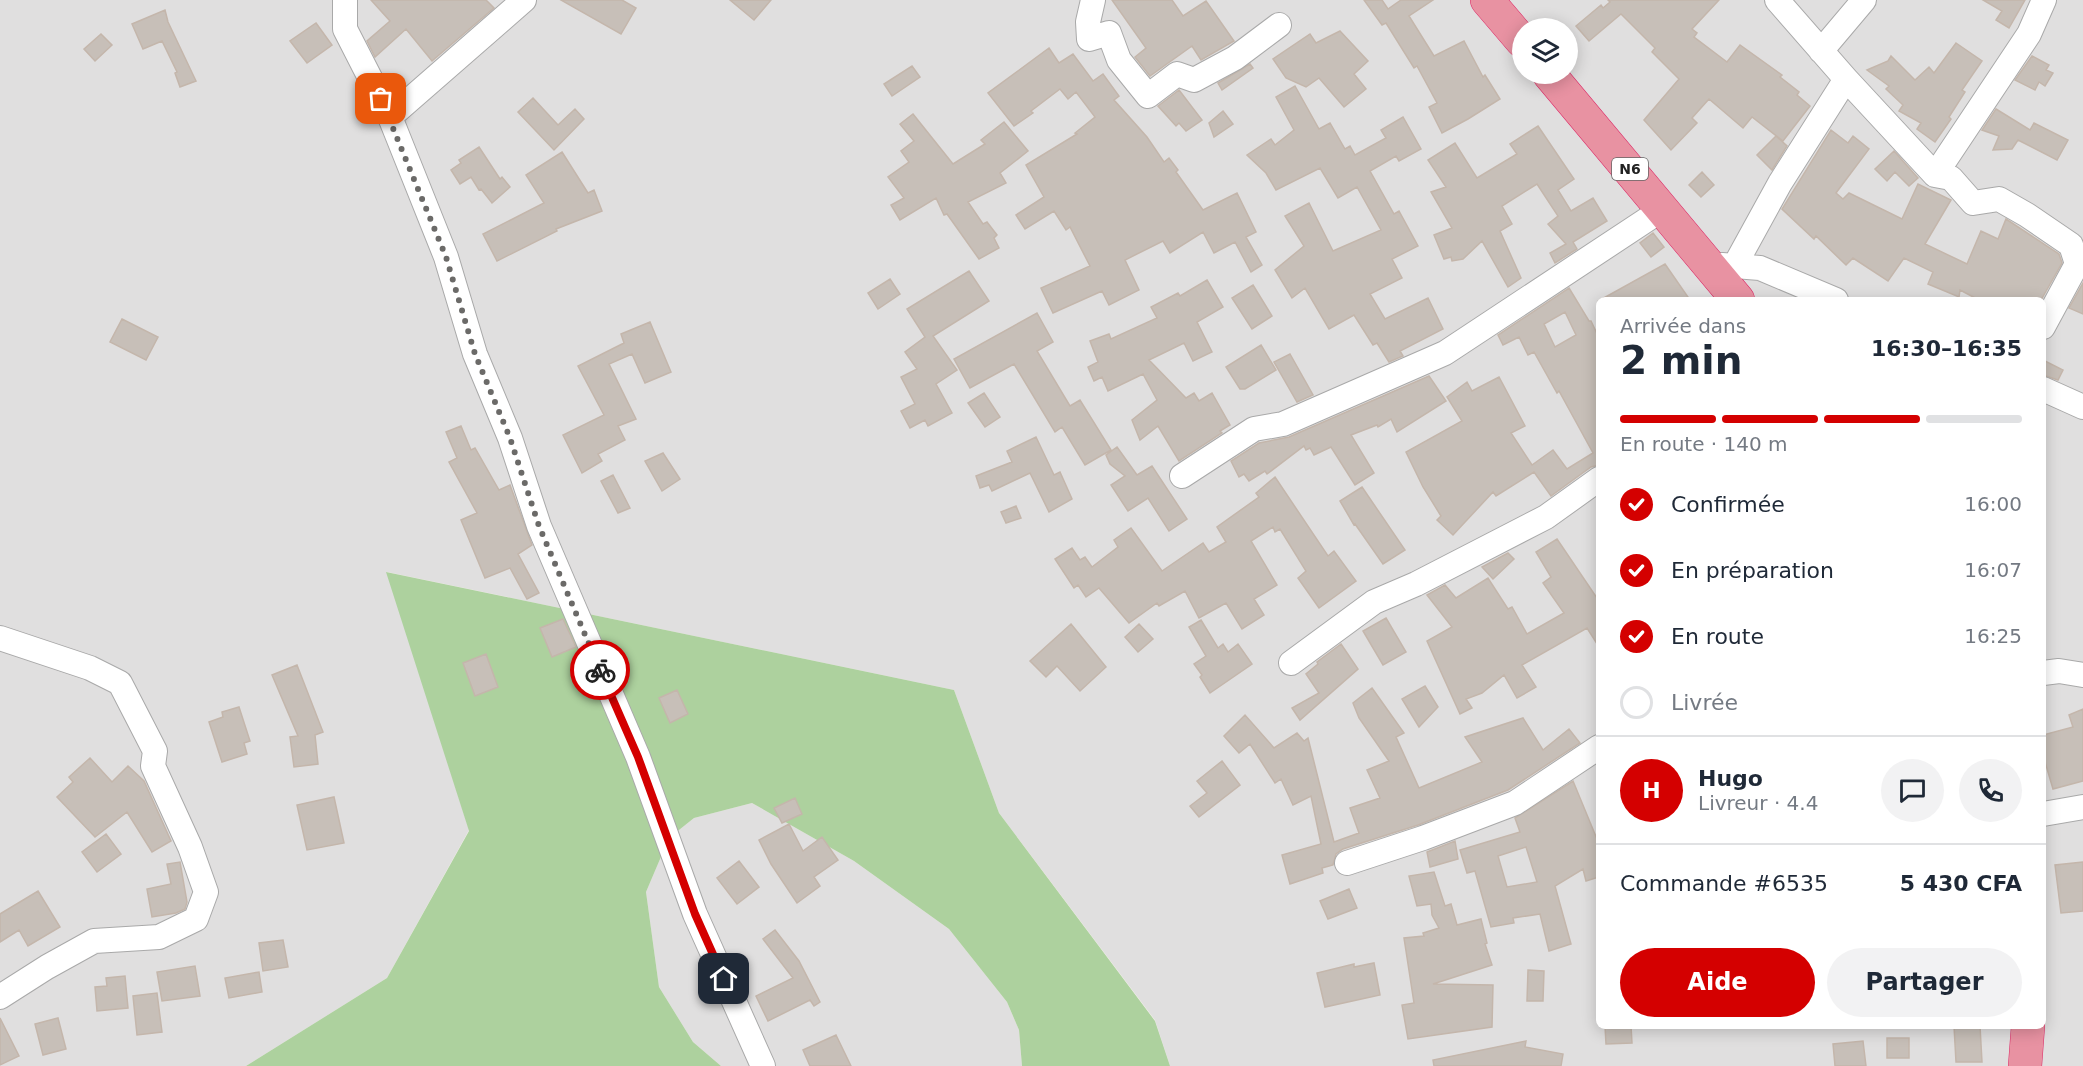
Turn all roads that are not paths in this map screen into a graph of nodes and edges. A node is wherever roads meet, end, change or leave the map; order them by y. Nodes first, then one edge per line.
1 (345, 0) edge
2 (524, 0) edge
3 (1094, 0) edge
4 (1487, 0) edge
5 (1777, 0) edge
6 (1864, 0) edge
7 (2044, 0) edge
8 (1279, 25) dead end
9 (1512, 29) edge
10 (1821, 51) junction
11 (1846, 79) junction
12 (1558, 84) edge
13 (390, 117) junction
14 (1935, 175) junction
15 (1663, 209) junction
16 (1723, 265) junction
17 (1737, 297) edge
18 (1829, 297) edge
19 (2046, 321) edge
20 (2046, 390) edge
21 (2083, 406) edge
22 (1182, 476) dead end
23 (1596, 481) edge
24 (0, 638) edge
25 (1291, 663) dead end
26 (2046, 673) edge
27 (2083, 675) edge
28 (1596, 749) edge
29 (2083, 807) edge
30 (2046, 813) edge
31 (1347, 863) dead end
32 (0, 997) edge
33 (2028, 1029) edge
34 (763, 1066) edge
35 (2025, 1066) edge

1 - 13 street
2 - 13 street
3 - 8 street
4 - 9 highway
5 - 10 street
6 - 10 street
7 - 14 street
10 - 11 street
11 - 14 street
11 - 16 street
12 - 15 highway, N6
13 - 34 street
14 - 19 street
15 - 16 highway, N6
15 - 22 street
16 - 17 highway, N6
16 - 18 street
20 - 21 street
23 - 25 street
24 - 32 street
26 - 27 street
28 - 31 street
29 - 30 street
33 - 35 highway

